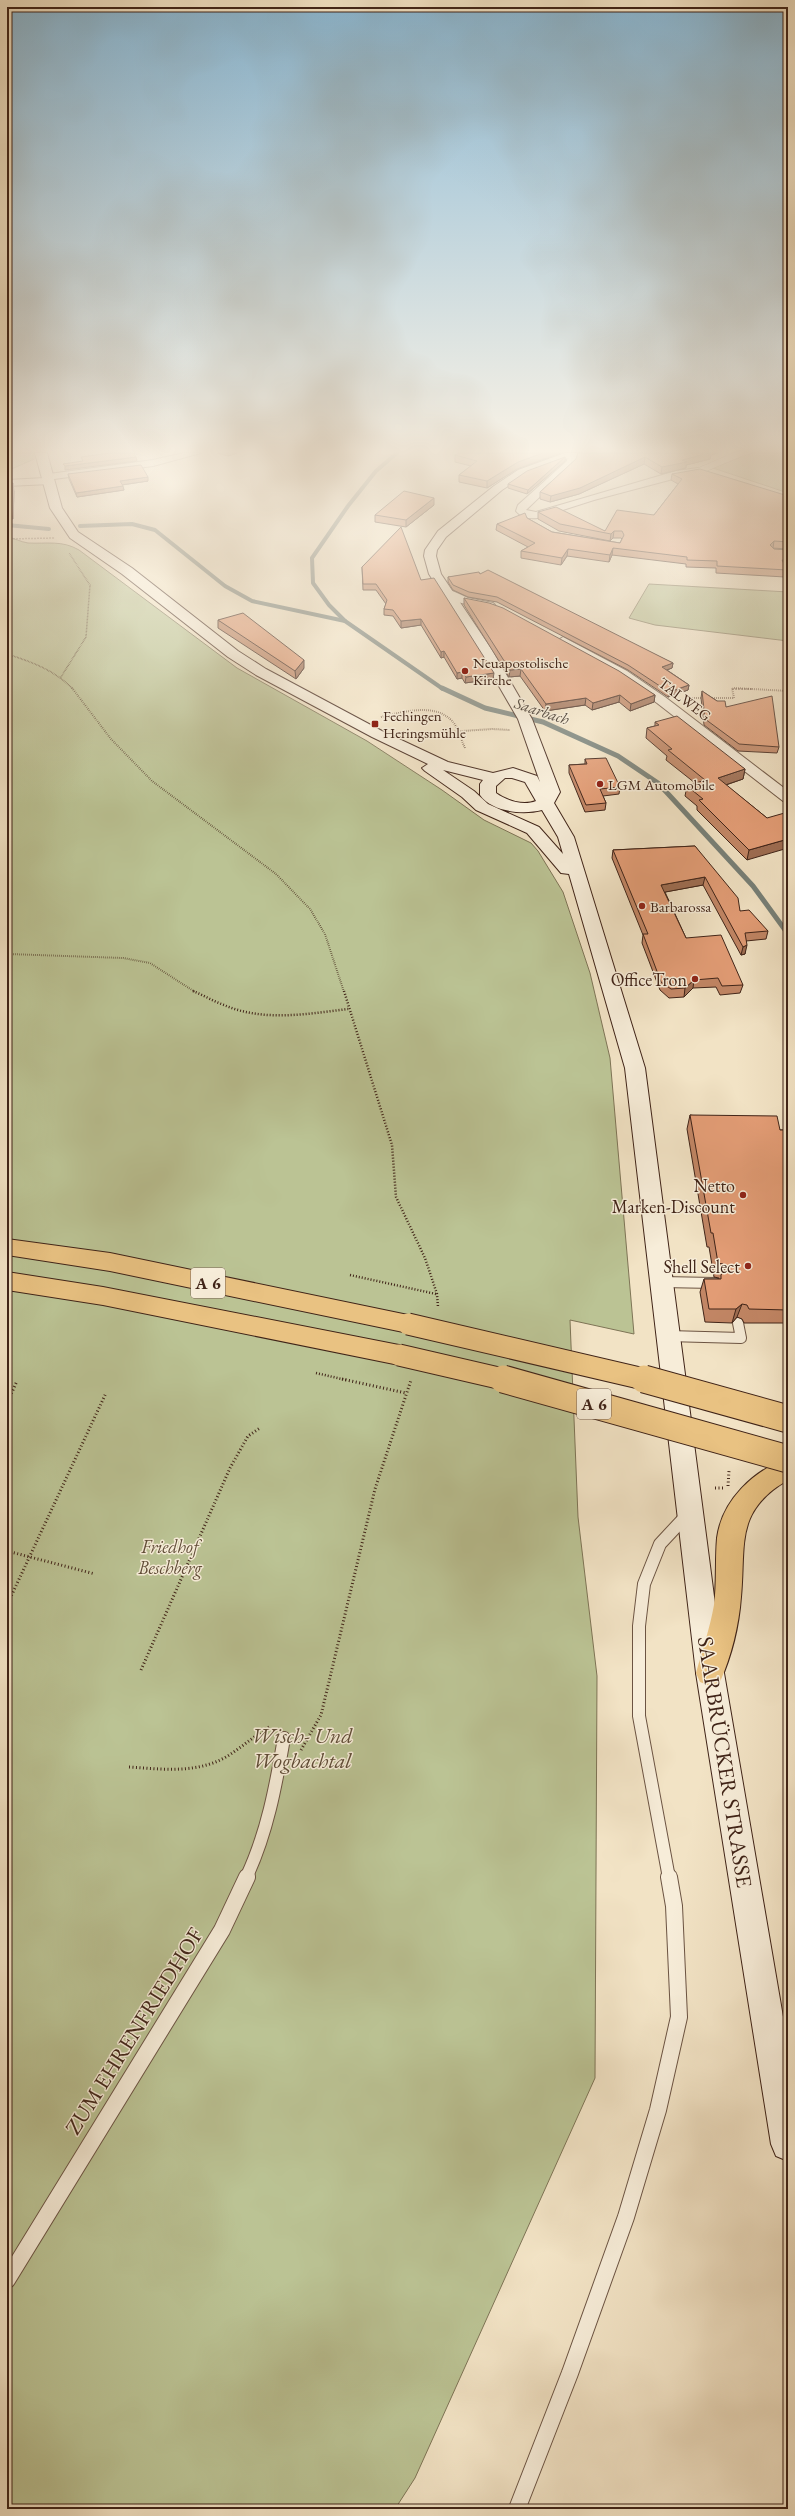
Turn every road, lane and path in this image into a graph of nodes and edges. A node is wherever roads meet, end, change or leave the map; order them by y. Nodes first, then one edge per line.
1 (81, 570) edge
2 (126, 570) edge
3 (434, 570) edge
4 (446, 591) junction
5 (502, 610) edge
6 (554, 636) edge
7 (7, 654) edge
8 (61, 677) junction
9 (788, 691) edge
10 (661, 700) junction
11 (358, 724) junction
12 (511, 730) dead end
13 (457, 731) junction
14 (411, 733) dead end
15 (377, 734) junction
16 (533, 736) junction
17 (465, 748) dead end
18 (423, 763) junction
19 (513, 773) junction
20 (490, 783) junction
21 (788, 798) edge
22 (544, 803) junction
23 (522, 808) junction
24 (566, 869) junction
25 (582, 891) junction
26 (7, 954) edge
27 (348, 1009) junction
28 (7, 1247) edge
29 (350, 1274) dead end
30 (7, 1281) edge
31 (661, 1282) junction
32 (715, 1283) edge
33 (437, 1294) junction
34 (435, 1314) dead end
35 (738, 1323) edge
36 (668, 1336) junction
37 (316, 1373) dead end
38 (411, 1379) dead end
39 (17, 1381) dead end
40 (674, 1389) junction
41 (106, 1393) dead end
42 (406, 1393) junction
43 (7, 1403) edge
44 (788, 1419) edge
45 (679, 1427) junction
46 (260, 1428) dead end
47 (788, 1430) edge
48 (788, 1451) edge
49 (788, 1459) edge
50 (788, 1469) edge
51 (729, 1471) dead end
52 (727, 1489) dead end
53 (689, 1513) junction
54 (7, 1551) edge
55 (30, 1558) junction
56 (95, 1574) dead end
57 (7, 1605) edge
58 (141, 1670) dead end
59 (710, 1673) junction
60 (276, 1724) dead end
61 (284, 1738) dead end
62 (298, 1754) dead end
63 (129, 1767) dead end
64 (788, 2144) edge
65 (7, 2280) edge
66 (517, 2509) edge

1 - 8 path
2 - 11 main road
3 - 4 main road
4 - 5 street
4 - 16 main road
6 - 10 street, TALWEG
7 - 8 path
8 - 27 path
9 - 10 path
10 - 21 street, TALWEG
11 - 13 path
11 - 15 main road
12 - 13 path
13 - 14 path
13 - 17 path
15 - 18 main road
15 - 20 main road
16 - 19 main road
16 - 22 main road
18 - 20 main road
18 - 24 main road
19 - 20 main road
19 - 22 main road, SAARBRÜCKER STRASSE
20 - 23 main road
22 - 23 main road
22 - 25 main road, SAARBRÜCKER STRASSE
23 - 24 main road
24 - 25 main road
25 - 31 main road, SAARBRÜCKER STRASSE
26 - 27 path
27 - 33 path
28 - 44 highway, A 6, bridge
29 - 33 path
30 - 49 highway, A 6, bridge
31 - 32 lane
31 - 36 main road, SAARBRÜCKER STRASSE
33 - 34 path
35 - 36 lane
36 - 40 main road, SAARBRÜCKER STRASSE
37 - 42 path
38 - 42 path
39 - 43 path
40 - 45 main road, SAARBRÜCKER STRASSE
40 - 47 highway
41 - 55 path
42 - 62 path
45 - 48 highway
45 - 53 main road, SAARBRÜCKER STRASSE
46 - 58 path
50 - 59 highway
51 - 52 path
53 - 59 main road, SAARBRÜCKER STRASSE
53 - 66 lane
54 - 55 path
55 - 56 path
55 - 57 path
59 - 64 main road, SAARBRÜCKER STRASSE
60 - 63 path
61 - 65 lane, ZUM EHRENFRIEDHOF

